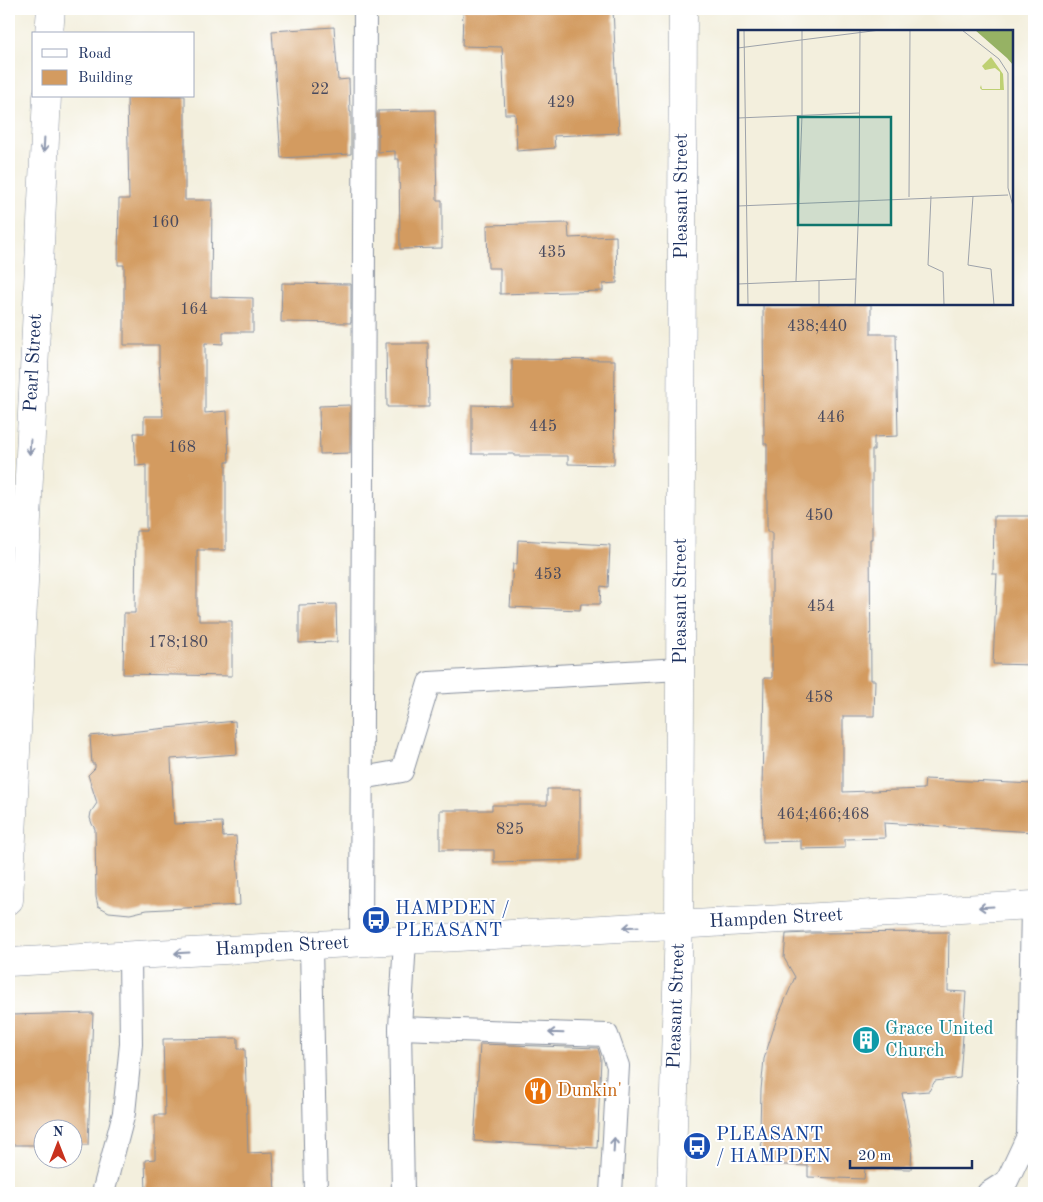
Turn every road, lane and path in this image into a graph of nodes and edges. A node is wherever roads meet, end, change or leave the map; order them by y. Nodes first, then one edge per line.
1 (51, 9) edge
2 (365, 9) edge
3 (683, 9) edge
4 (50, 32) edge
5 (46, 98) edge
6 (680, 669) junction
7 (362, 778) junction
8 (9, 900) edge
9 (1033, 905) edge
10 (679, 924) junction
11 (405, 940) junction
12 (361, 942) junction
13 (311, 946) junction
14 (130, 956) junction
15 (9, 962) edge
16 (400, 1028) junction
17 (103, 1193) edge
18 (316, 1193) edge
19 (402, 1193) edge
20 (611, 1193) edge
21 (671, 1193) edge
22 (988, 1193) edge

1 - 4 street
2 - 7 lane
3 - 6 street, Pleasant Street
5 -> 8 street, Pearl Street
6 - 7 lane
6 - 10 street, Pleasant Street
7 - 12 lane
9 -> 10 street, Hampden Street
9 - 22 lane
10 -> 11 street, Hampden Street
10 - 21 street, Pleasant Street
11 - 12 street, Hampden Street
11 - 16 lane
12 - 13 street, Hampden Street
13 -> 14 street, Hampden Street
13 - 18 lane
14 - 15 street, Hampden Street
14 - 17 lane
16 - 19 lane
20 -> 16 lane

